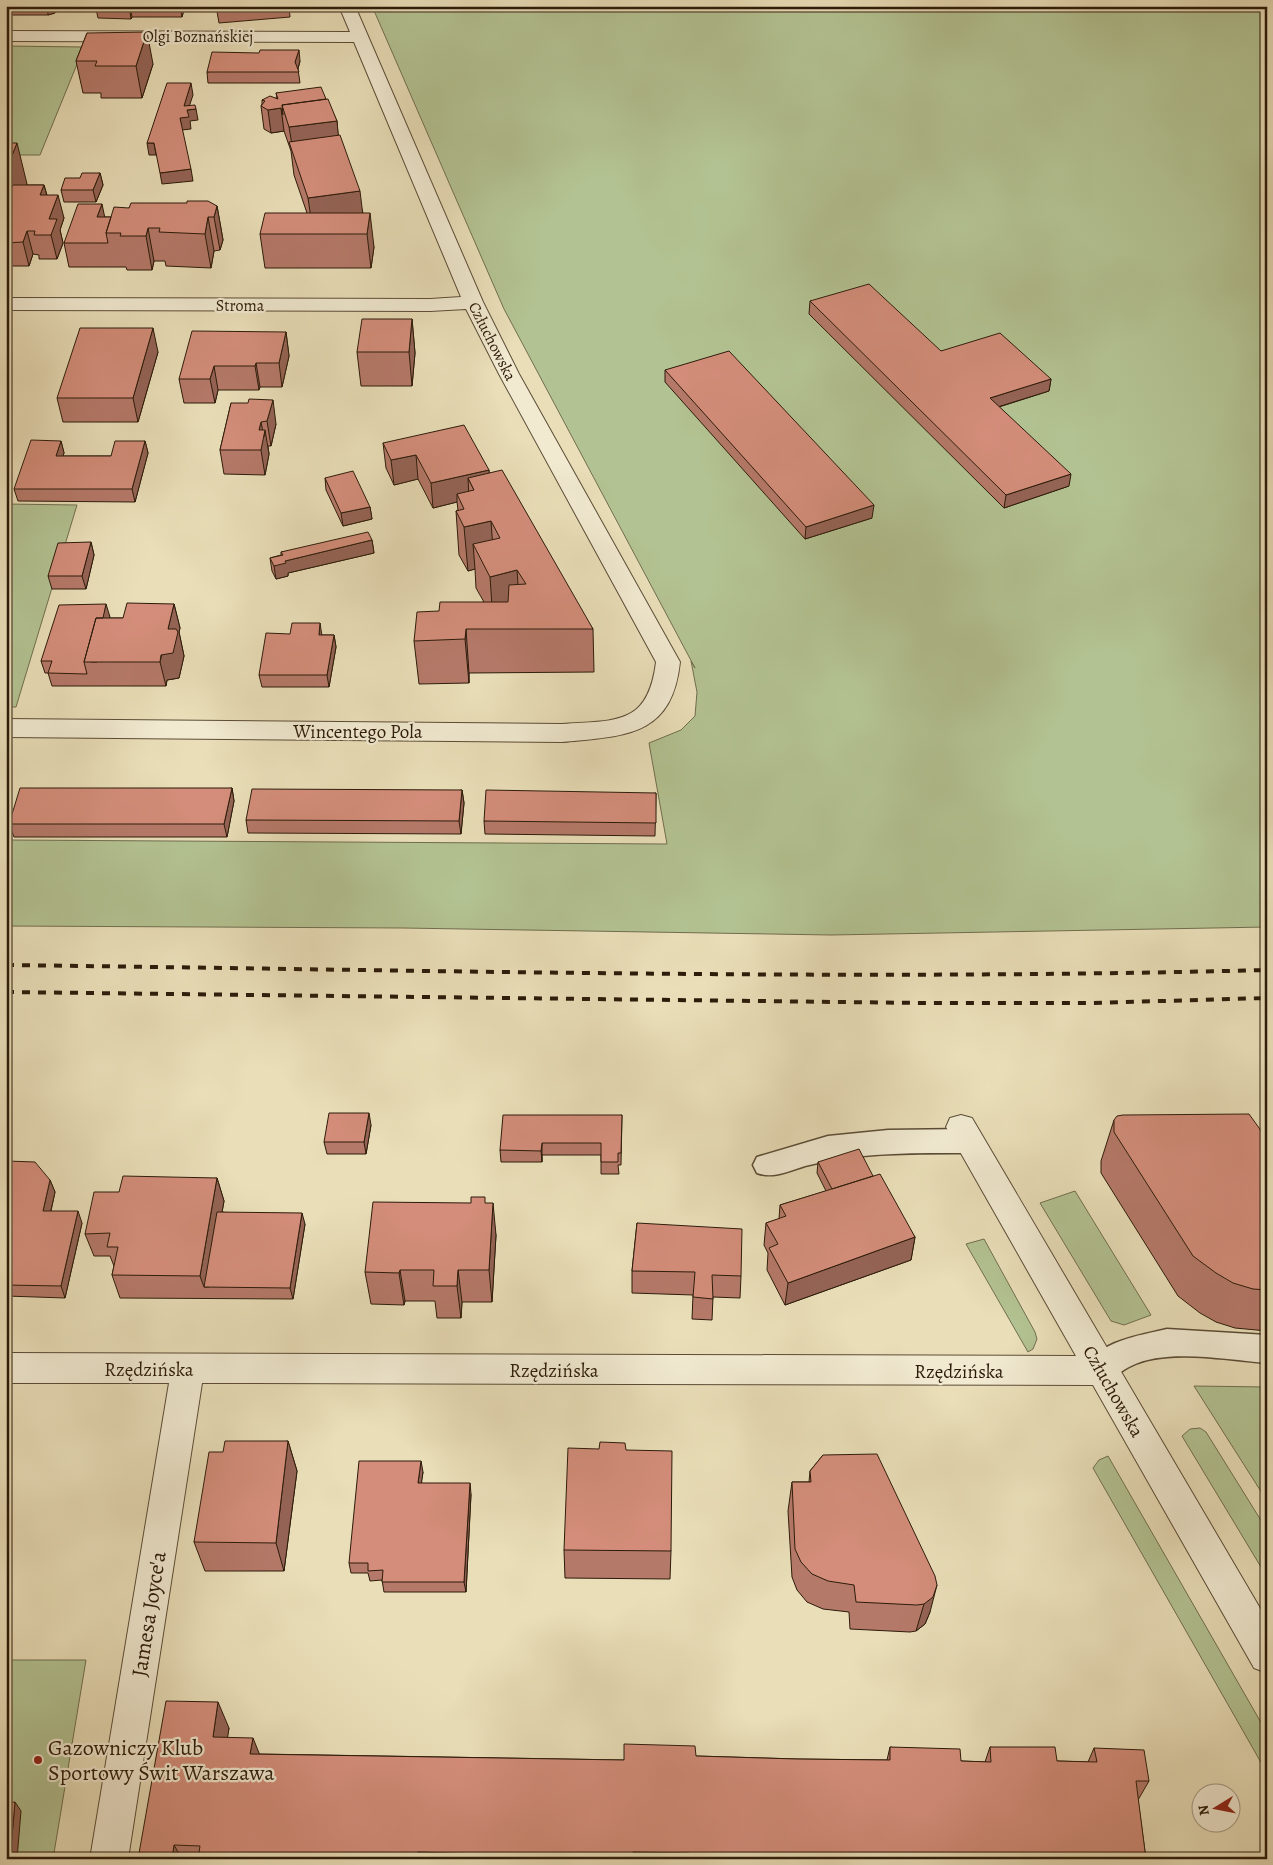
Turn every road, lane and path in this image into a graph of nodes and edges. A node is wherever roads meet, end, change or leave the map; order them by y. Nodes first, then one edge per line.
1 (347, 6) edge
2 (6, 36) edge
3 (359, 37) junction
4 (473, 302) junction
5 (6, 304) edge
6 (668, 662) joint
7 (6, 728) edge
8 (964, 1134) joint
9 (767, 1166) dead end
10 (1267, 1349) edge
11 (6, 1368) edge
12 (188, 1369) junction
13 (1101, 1370) junction
14 (1267, 1655) edge
15 (109, 1859) edge

1 - 3 street, Człuchowska
2 - 3 street, Olgi Boznańskiej
3 - 4 street, Człuchowska
4 - 5 street, Stroma
4 - 6 street, Człuchowska
6 - 7 street, Wincentego Pola
8 - 9 lane
8 - 13 street, Człuchowska
10 - 13 lane
11 - 12 street, Rzędzińska
12 - 13 street, Rzędzińska
12 - 15 street, Jamesa Joyce'a
13 - 14 street, Człuchowska

